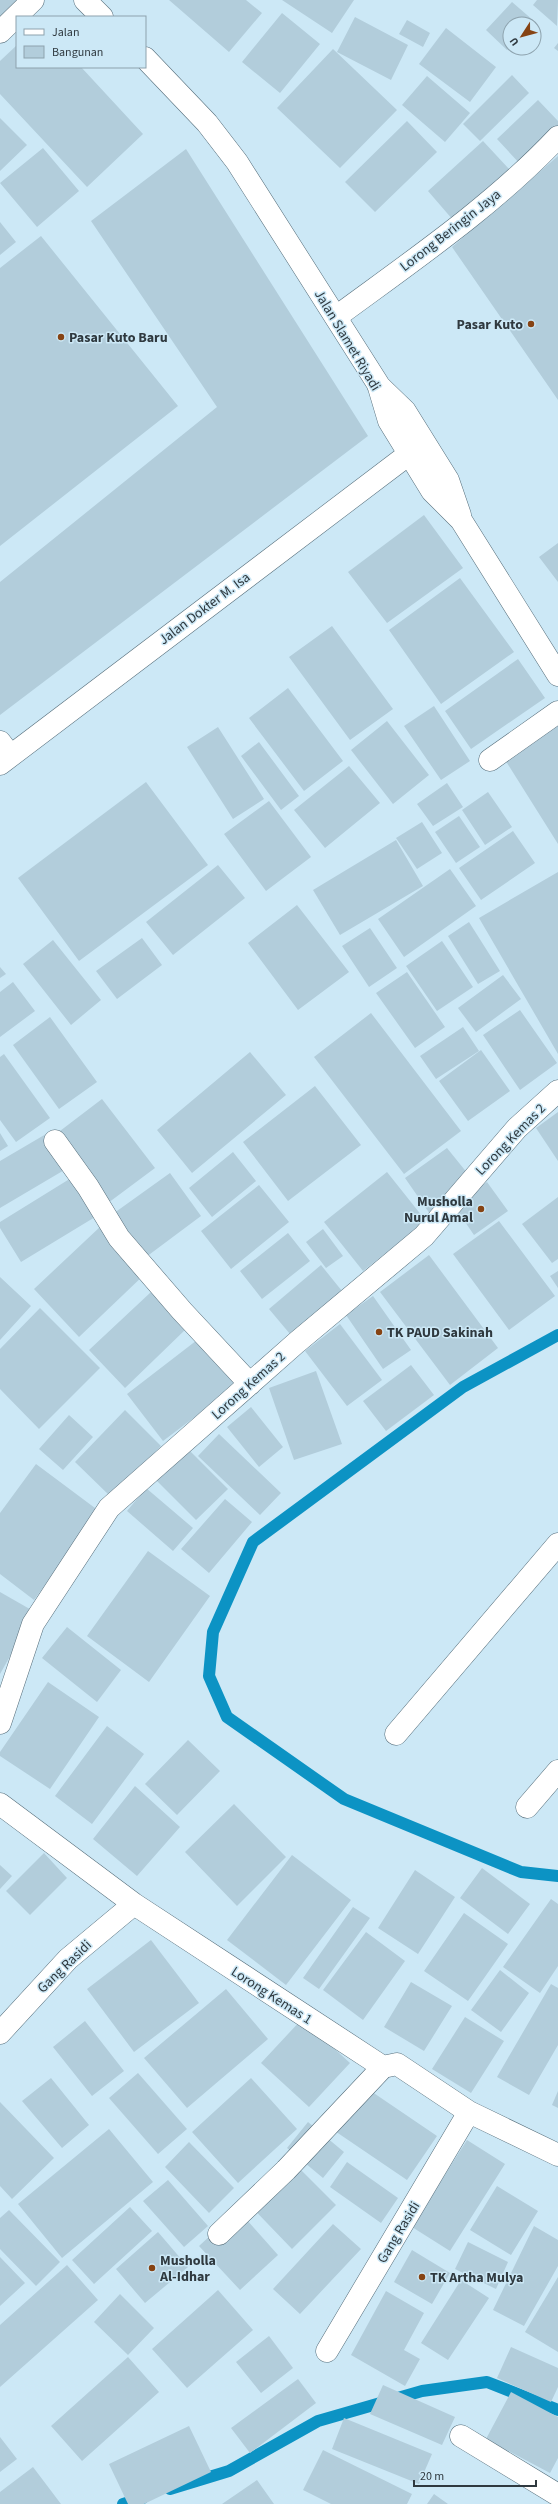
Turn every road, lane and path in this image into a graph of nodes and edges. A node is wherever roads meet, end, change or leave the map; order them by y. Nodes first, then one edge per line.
1 (33, 0) edge
2 (85, 0) edge
3 (16, 16) edge
4 (16, 16) edge
5 (101, 16) edge
6 (0, 32) edge
7 (146, 59) edge
8 (558, 137) edge
9 (336, 317) junction
10 (378, 384) junction
11 (409, 454) junction
12 (461, 520) junction
13 (558, 675) edge
14 (558, 712) edge
15 (3, 754) edge
16 (490, 760) dead end
17 (558, 1091) edge
18 (55, 1141) dead end
19 (250, 1384) junction
20 (558, 1544) edge
21 (0, 1723) edge
22 (396, 1734) dead end
23 (558, 1771) edge
24 (0, 1804) edge
25 (527, 1807) dead end
26 (134, 1904) junction
27 (0, 2033) edge
28 (383, 2067) junction
29 (469, 2112) junction
30 (558, 2155) edge
31 (219, 2234) dead end
32 (327, 2351) dead end
33 (461, 2436) dead end
34 (558, 2496) edge
35 (551, 2504) edge

1 - 3 street
2 - 5 street
4 - 6 street
7 - 9 street, Jalan Slamet Riyadi
8 - 9 street, Lorong Beringin Jaya
9 - 10 street, Jalan Slamet Riyadi
10 - 11 street, Jalan Slamet Riyadi
10 - 12 street
11 - 12 street, Jalan Slamet Riyadi
11 - 15 street, Jalan Dokter M. Isa
12 - 13 street, Jalan Slamet Riyadi
14 - 16 street
17 - 19 street, Lorong Kemas 2
18 - 19 street
19 - 21 street, Lorong Kemas 2
20 - 22 street
23 - 25 street
24 - 26 street, Lorong Kemas 1
26 - 27 street, Gang Rasidi
26 - 28 street, Lorong Kemas 1
28 - 29 street
28 - 31 street
29 - 30 street
29 - 32 street, Gang Rasidi
33 - 34 street
34 - 35 street

